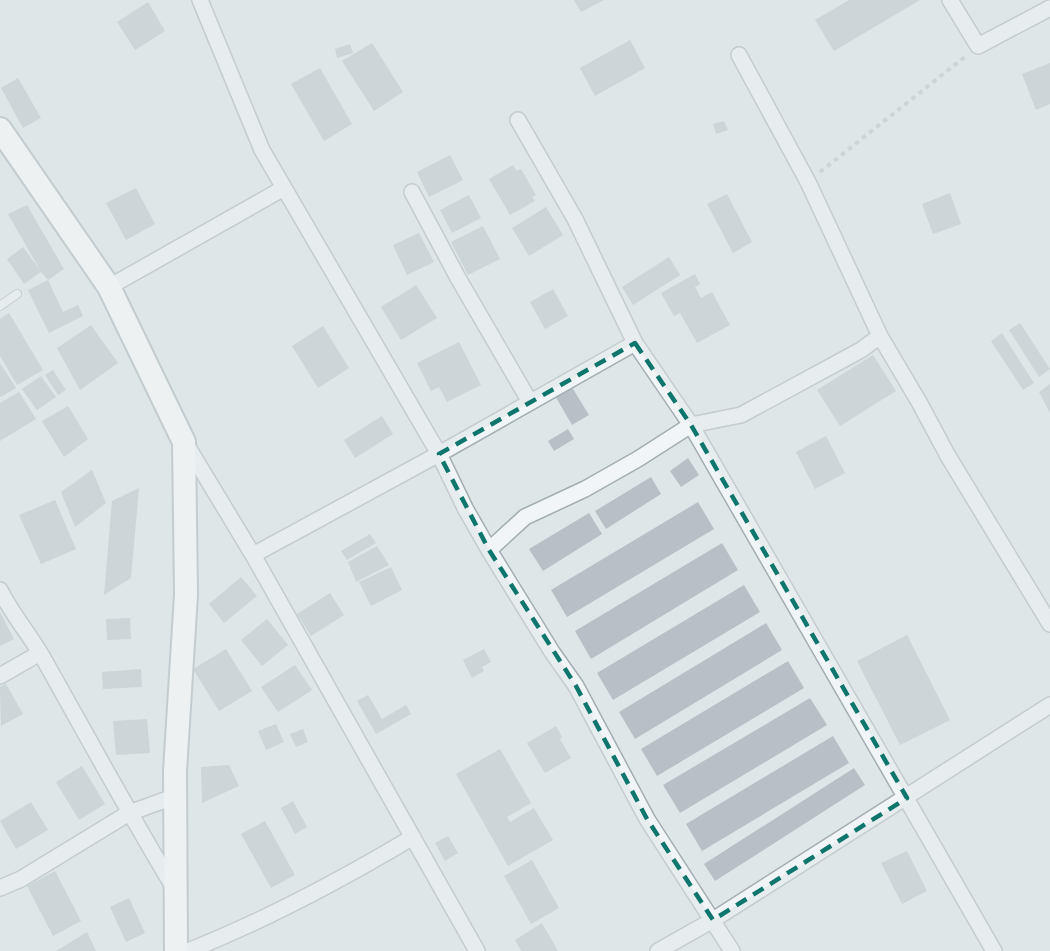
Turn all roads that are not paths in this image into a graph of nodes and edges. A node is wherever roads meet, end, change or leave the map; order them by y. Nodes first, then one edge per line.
1 (200, 0) edge
2 (950, 0) edge
3 (1050, 8) edge
4 (739, 55) dead end
5 (518, 120) dead end
6 (0, 129) edge
7 (284, 188) junction
8 (412, 192) dead end
9 (109, 287) junction
10 (17, 294) dead end
11 (0, 306) edge
12 (880, 336) junction
13 (635, 343) junction
14 (530, 402) junction
15 (691, 425) junction
16 (184, 442) junction
17 (439, 454) junction
18 (489, 550) junction
19 (253, 555) junction
20 (0, 590) edge
21 (1050, 624) edge
22 (40, 653) junction
23 (0, 676) edge
24 (1050, 705) edge
25 (176, 796) junction
26 (907, 798) junction
27 (129, 813) junction
28 (413, 837) junction
29 (0, 888) edge
30 (176, 892) junction
31 (713, 920) junction
32 (176, 951) edge
33 (188, 951) edge
34 (477, 951) edge
35 (658, 951) edge
36 (732, 951) edge
37 (994, 951) edge

1 - 7 street
2 - 3 street
4 - 12 street
5 - 13 street
6 - 9 street
7 - 9 street
7 - 17 street
8 - 14 street
9 - 16 street
10 - 11 lane
12 - 15 street
12 - 21 street
13 - 14 street
13 - 15 street
14 - 17 street
15 - 18 street
15 - 26 street
16 - 19 street
16 - 25 street
17 - 18 street
17 - 19 street
18 - 31 street
19 - 28 street
20 - 22 street
22 - 23 street
22 - 27 street
24 - 26 street
25 - 27 street
25 - 30 street
26 - 31 street
26 - 37 street
27 - 29 street
27 - 30 street
28 - 33 street
28 - 34 street
30 - 32 street
31 - 35 street
31 - 36 street

